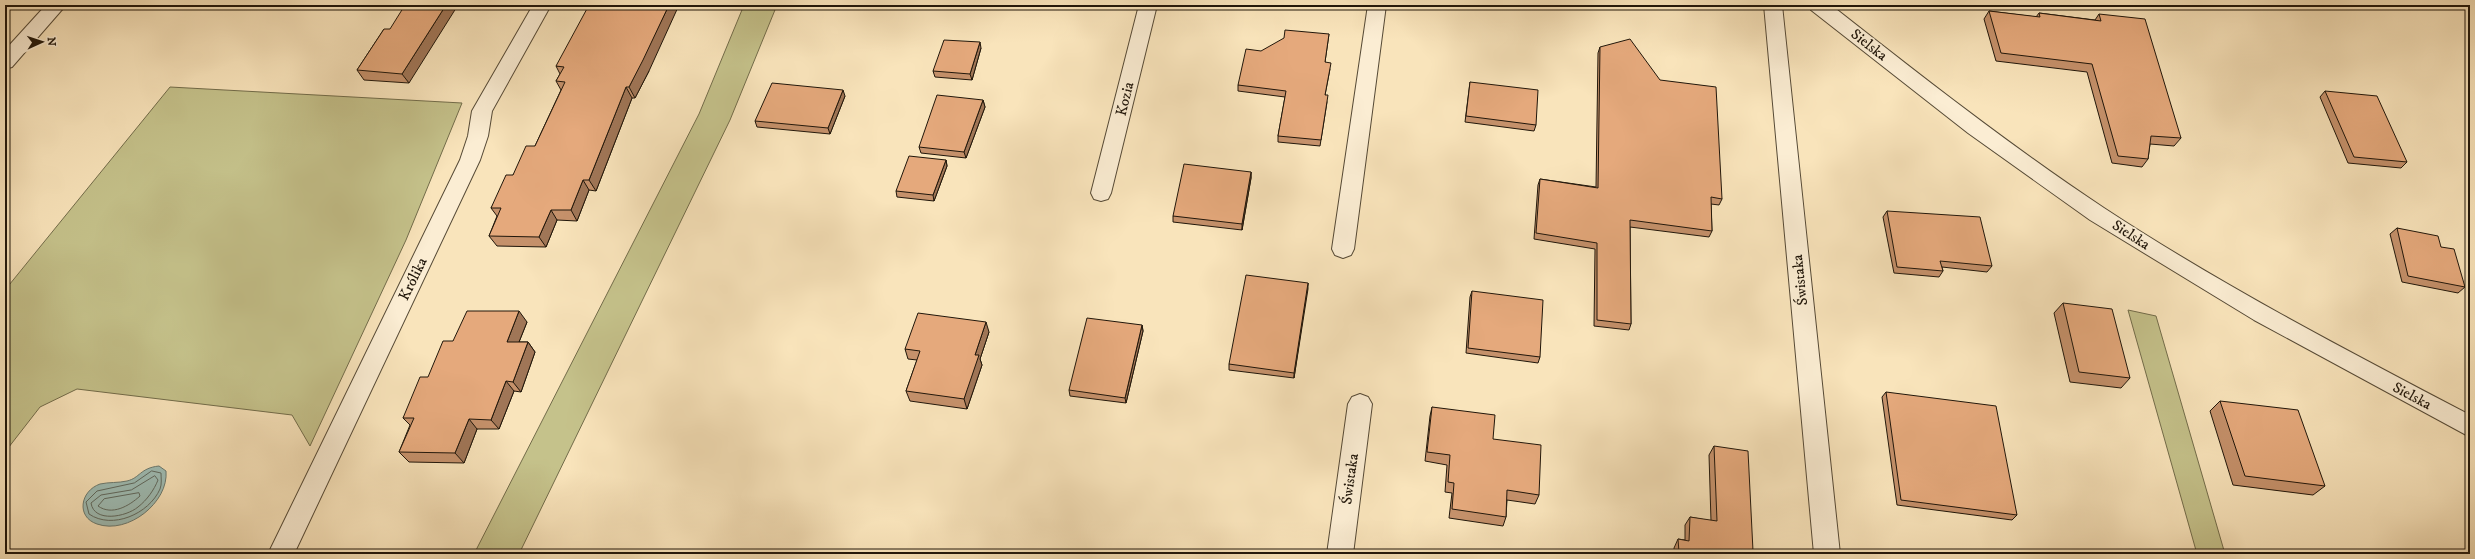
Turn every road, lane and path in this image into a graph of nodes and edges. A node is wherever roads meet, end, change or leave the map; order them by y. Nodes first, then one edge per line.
1 (57, 5) edge
2 (542, 5) edge
3 (1148, 5) edge
4 (1377, 5) edge
5 (1773, 5) edge
6 (1818, 5) edge
7 (5, 62) edge
8 (1101, 193) dead end
9 (1344, 249) dead end
10 (1360, 404) dead end
11 (2470, 427) edge
12 (281, 554) edge
13 (1340, 554) edge
14 (1828, 554) edge

1 - 7 street
2 - 12 street, Królika
3 - 8 street, Kozia
4 - 9 street
5 - 14 street, Świstaka
6 - 11 street, Sielska
10 - 13 street, Świstaka

